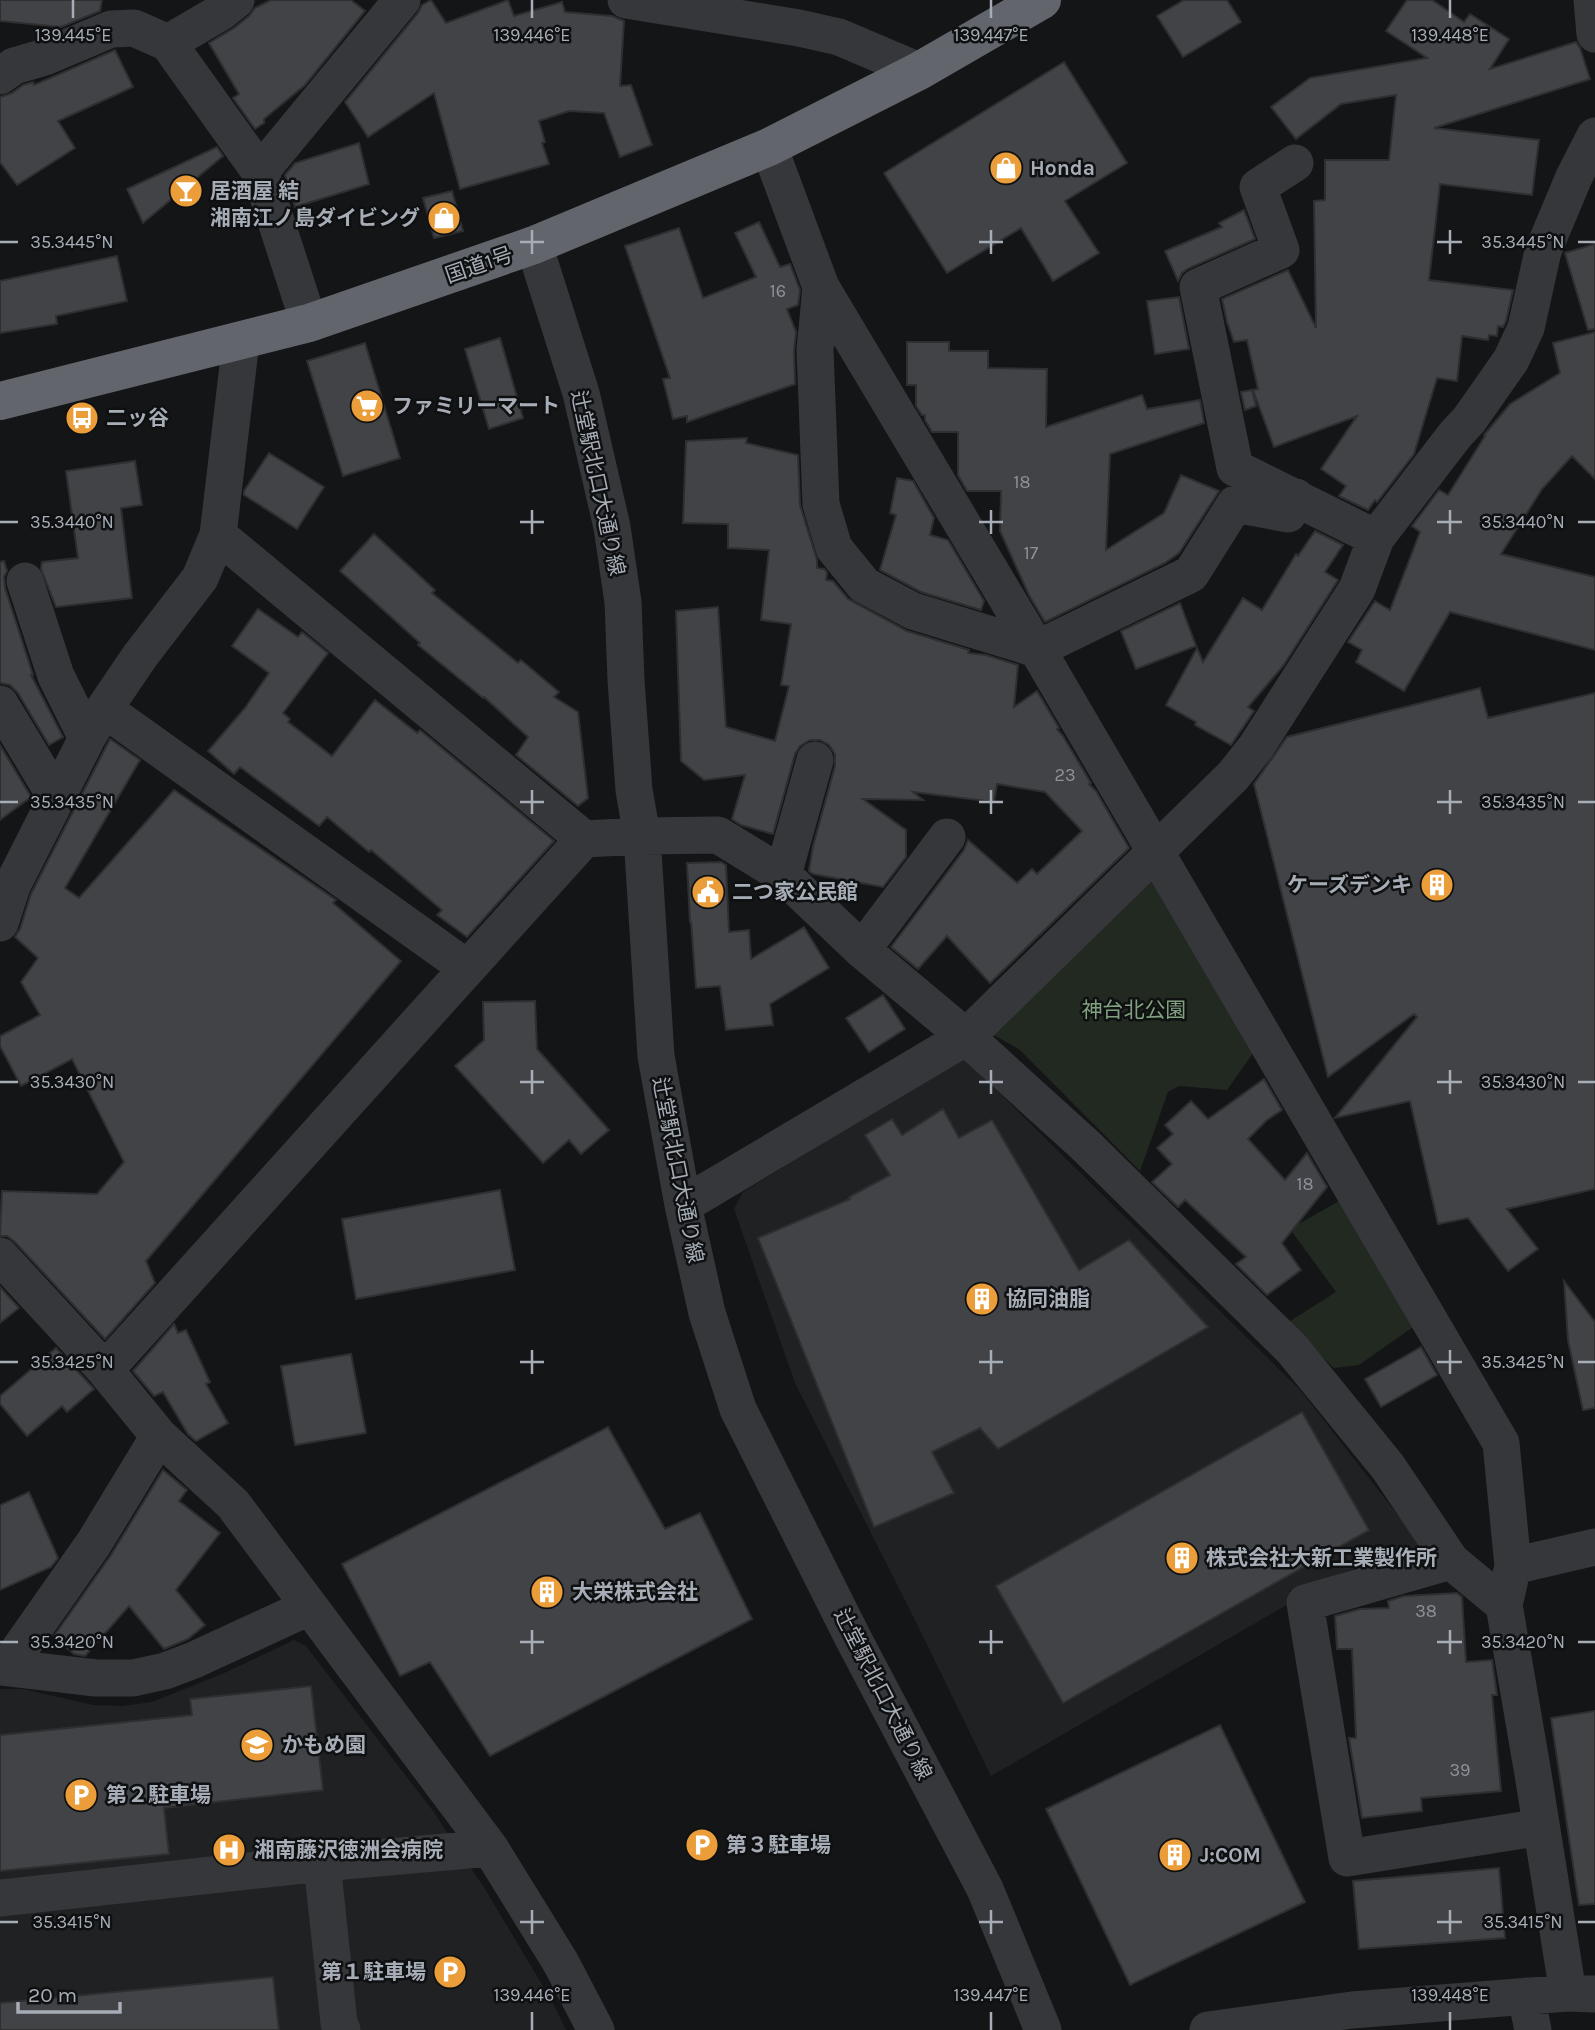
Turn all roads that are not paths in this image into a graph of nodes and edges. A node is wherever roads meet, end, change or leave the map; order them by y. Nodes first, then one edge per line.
1 (236, 0) edge
2 (402, 0) edge
3 (626, 0) edge
4 (1042, 0) edge
5 (1592, 0) edge
6 (1595, 34) edge
7 (168, 43) junction
8 (0, 49) edge
9 (45, 57) junction
10 (919, 71) junction
11 (0, 76) edge
12 (1595, 135) edge
13 (769, 148) junction
14 (1295, 163) dead end
15 (260, 172) junction
16 (534, 246) junction
17 (821, 287) junction
18 (309, 323) junction
19 (241, 341) junction
20 (0, 401) edge
21 (1296, 498) junction
22 (218, 535) junction
23 (1376, 538) junction
24 (25, 581) dead end
25 (1037, 649) junction
26 (0, 705) edge
27 (96, 724) junction
28 (815, 760) dead end
29 (56, 797) junction
30 (642, 836) junction
31 (947, 837) dead end
32 (584, 839) junction
33 (1156, 851) junction
34 (783, 875) junction
35 (0, 923) edge
36 (862, 950) junction
37 (467, 968) junction
38 (966, 1037) junction
39 (683, 1205) junction
40 (0, 1256) edge
41 (106, 1370) junction
42 (159, 1436) junction
43 (1595, 1547) edge
44 (1451, 1561) junction
45 (1513, 1566) junction
46 (1504, 1605) junction
47 (309, 1607) junction
48 (4, 1667) edge
49 (1541, 1827) junction
50 (490, 1848) junction
51 (315, 1864) junction
52 (0, 1898) edge
53 (1581, 1993) edge
54 (1529, 2013) edge
55 (326, 2030) edge
56 (342, 2030) edge
57 (596, 2030) edge
58 (1043, 2030) edge
59 (1208, 2030) edge

1 - 7 street
2 - 15 street
3 - 10 street
4 - 10 highway, 国道1号
5 - 6 street
7 - 9 street
7 - 15 street
8 - 9 street
9 - 11 street
10 - 13 highway, 国道1号
12 - 23 street
13 - 16 highway, 国道1号
13 - 17 street
14 - 21 street
15 - 18 street
16 - 18 highway, 国道1号
16 - 30 street, 辻堂駅北口大通り線
17 - 25 street
17 - 25 street
18 - 19 highway, 国道1号
19 - 20 highway, 国道1号
19 - 22 street
21 - 23 street
21 - 25 street
22 - 27 street
22 - 32 street
23 - 33 street
24 - 27 street
25 - 33 street
26 - 29 street
27 - 29 street
27 - 37 street
28 - 34 street
29 - 35 street
30 - 32 street
30 - 34 street
30 - 39 street, 辻堂駅北口大通り線
31 - 36 street
32 - 37 street
33 - 38 street
33 - 45 street
34 - 36 street
36 - 38 street
37 - 41 street
38 - 39 street
38 - 44 street
39 - 58 street, 辻堂駅北口大通り線
40 - 41 street
41 - 42 street
42 - 47 street
42 - 48 street
43 - 45 street
44 - 46 street
44 - 49 street
45 - 46 street
46 - 49 street
47 - 48 street
47 - 50 street
49 - 53 street
50 - 51 street
50 - 57 street
51 - 52 street
51 - 55 street
51 - 56 street
53 - 54 street
54 - 59 street

